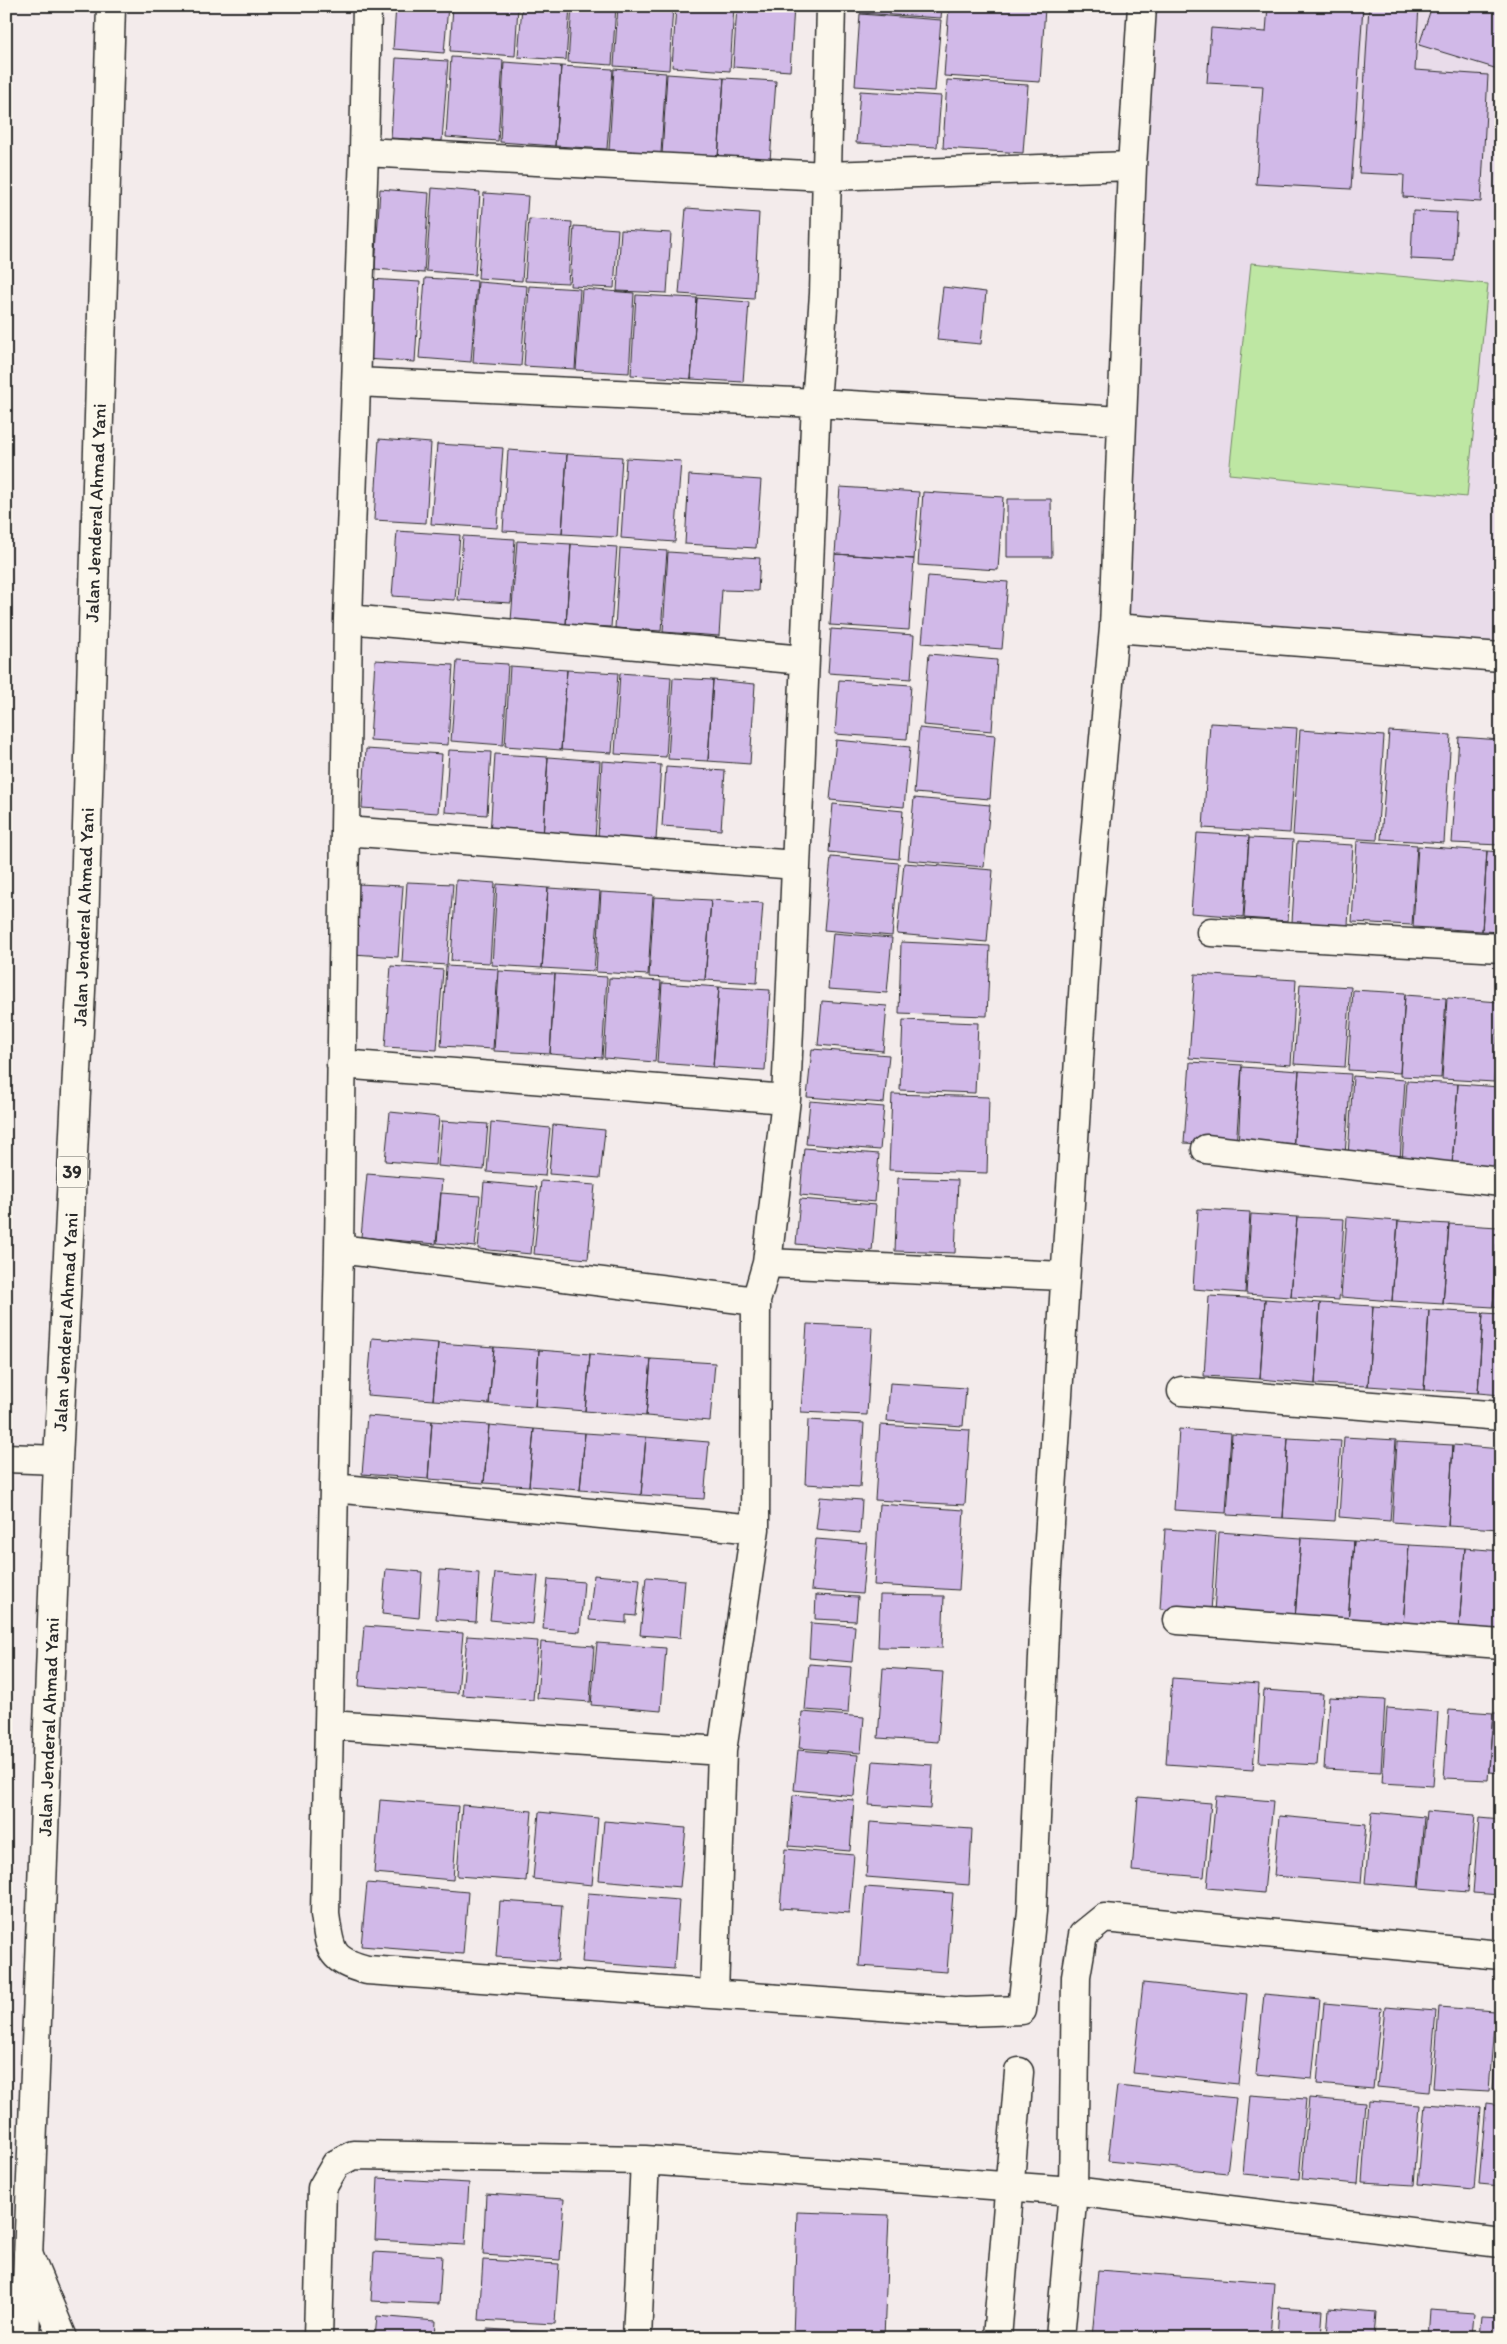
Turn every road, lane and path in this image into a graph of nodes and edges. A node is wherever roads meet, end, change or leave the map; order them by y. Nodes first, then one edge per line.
1 (111, 6) edge
2 (367, 6) edge
3 (831, 6) edge
4 (1142, 6) edge
5 (364, 152) junction
6 (1132, 166) junction
7 (826, 176) junction
8 (356, 382) junction
9 (816, 403) junction
10 (1121, 421) junction
11 (348, 619) junction
12 (1114, 628) junction
13 (1501, 657) edge
14 (804, 660) junction
15 (345, 831) junction
16 (796, 865) junction
17 (1211, 932) dead end
18 (1501, 948) edge
19 (341, 1064) junction
20 (786, 1099) junction
21 (1206, 1149) dead end
22 (1501, 1182) edge
23 (339, 1249) junction
24 (767, 1263) junction
25 (1064, 1276) junction
26 (756, 1302) junction
27 (1182, 1391) dead end
28 (1501, 1416) edge
29 (6, 1458) edge
30 (58, 1460) junction
31 (334, 1488) junction
32 (755, 1529) junction
33 (1178, 1620) dead end
34 (1501, 1644) edge
35 (329, 1725) junction
36 (722, 1751) junction
37 (1501, 1955) edge
38 (714, 1994) junction
39 (1019, 2072) dead end
40 (645, 2160) junction
41 (1010, 2185) junction
42 (1073, 2191) junction
43 (1501, 2244) edge
44 (28, 2254) junction
45 (25, 2338) edge
46 (63, 2338) edge
47 (318, 2338) edge
48 (638, 2338) edge
49 (997, 2338) edge
50 (1060, 2338) edge

1 - 30 main road, Jalan Jenderal Ahmad Yani / 39
2 - 5 main road
3 - 7 main road
4 - 6 main road
5 - 7 main road
5 - 8 main road
6 - 7 main road
6 - 10 main road
7 - 9 main road
8 - 9 main road
8 - 11 main road
9 - 10 main road
9 - 14 main road
10 - 12 main road
11 - 14 main road
11 - 15 main road
12 - 13 main road
12 - 25 main road
14 - 16 main road
15 - 16 main road
15 - 19 main road
16 - 20 main road
17 - 18 main road
19 - 20 main road
19 - 23 main road
20 - 24 main road
21 - 22 main road
23 - 26 main road
23 - 31 main road
24 - 25 main road
24 - 26 main road
25 - 38 main road
26 - 32 main road
27 - 28 main road
29 - 30 main road
30 - 44 main road, Jalan Jenderal Ahmad Yani / 39
31 - 32 main road
31 - 35 main road
32 - 36 main road
33 - 34 main road
35 - 36 main road
35 - 38 main road
36 - 38 main road
37 - 42 main road
39 - 41 main road
40 - 41 main road
40 - 47 main road
40 - 48 main road
41 - 42 main road
41 - 49 main road
42 - 43 main road
42 - 50 main road
44 - 45 main road, Jalan Jenderal Ahmad Yani / 39
44 - 46 main road

